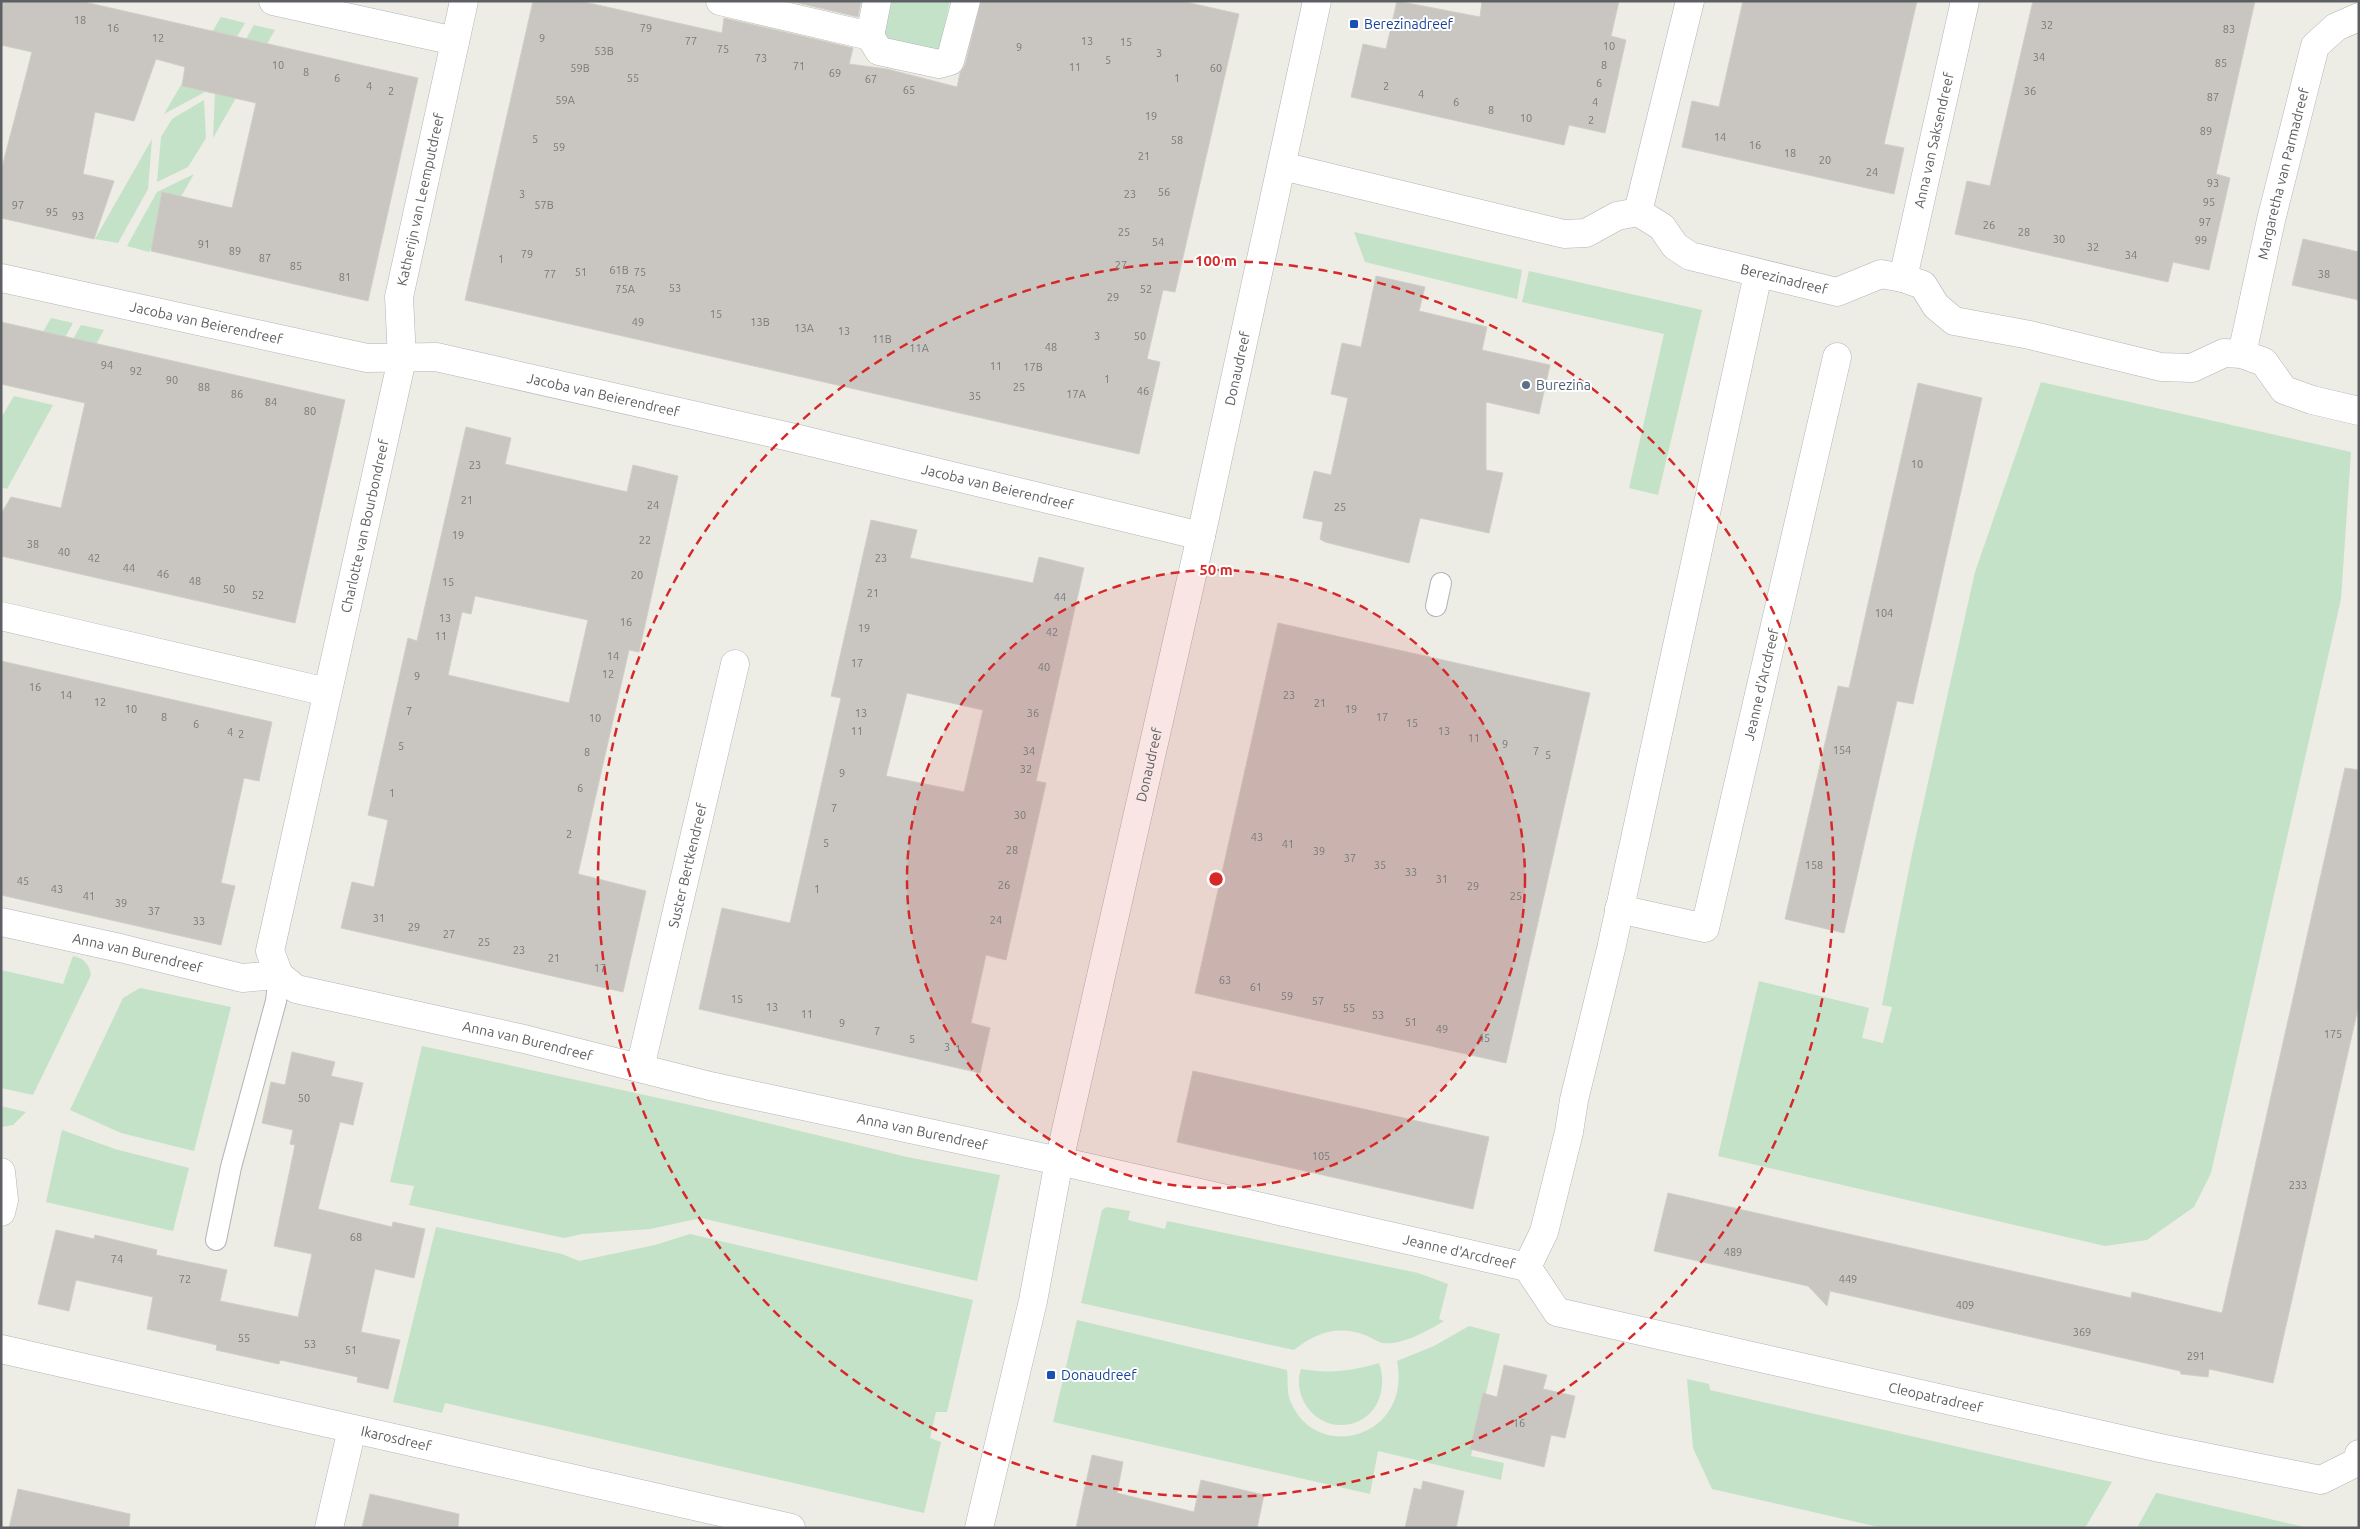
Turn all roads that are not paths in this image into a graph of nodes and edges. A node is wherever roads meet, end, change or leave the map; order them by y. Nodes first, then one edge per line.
1 (272, 1) edge
2 (464, 1) edge
3 (720, 1) edge
4 (877, 1) edge
5 (966, 1) edge
6 (1690, 1) edge
7 (1965, 1) edge
8 (1309, 3) edge
9 (2359, 17) edge
10 (870, 36) junction
11 (455, 42) junction
12 (1282, 166) junction
13 (1638, 212) junction
14 (1758, 274) junction
15 (1, 278) edge
16 (1903, 278) junction
17 (2242, 354) junction
18 (1837, 357) dead end
19 (402, 359) junction
20 (2359, 411) edge
21 (1201, 536) junction
22 (1441, 583) dead end
23 (1436, 606) dead end
24 (1, 616) edge
25 (735, 664) dead end
26 (327, 692) junction
27 (1619, 908) junction
28 (1, 922) edge
29 (279, 975) junction
30 (640, 1068) junction
31 (1059, 1161) junction
32 (1, 1172) edge
33 (1, 1212) edge
34 (216, 1240) dead end
35 (1527, 1267) junction
36 (1, 1349) edge
37 (352, 1429) junction
38 (2359, 1454) edge
39 (329, 1528) edge
40 (791, 1528) edge
41 (979, 1528) edge

1 - 11 street
2 - 11 street, Katherijn van Leemputdreef
3 - 10 street
4 - 10 street
5 - 10 street
6 - 13 street
7 - 16 street, Anna van Saksendreef
8 - 12 street, Donaudreef
9 - 17 street, Margaretha van Parmadreef
11 - 19 street, Katherijn van Leemputdreef
12 - 13 street
12 - 21 street, Donaudreef
13 - 14 street, Berezinadreef
14 - 16 street, Berezinadreef
14 - 27 street, Jeanne d'Arcdreef
15 - 19 street, Jacoba van Beierendreef
16 - 17 street, Berezinadreef
17 - 20 street, Berezinadreef
18 - 27 street, Jeanne d'Arcdreef
19 - 21 street, Jacoba van Beierendreef
19 - 26 street, Charlotte van Bourbondreef
21 - 31 street, Donaudreef
22 - 23 lane
24 - 26 street
25 - 30 street, Suster Bertkendreef
26 - 29 street, Charlotte van Bourbondreef
27 - 35 street, Jeanne d'Arcdreef
28 - 29 street, Anna van Burendreef
29 - 30 street, Anna van Burendreef
29 - 34 lane
30 - 31 street, Anna van Burendreef
31 - 35 street, Jeanne d'Arcdreef
31 - 41 street, Donaudreef
32 - 33 street
35 - 38 street, Cleopatradreef
36 - 37 street, Ikarosdreef
37 - 39 street
37 - 40 street, Ikarosdreef

